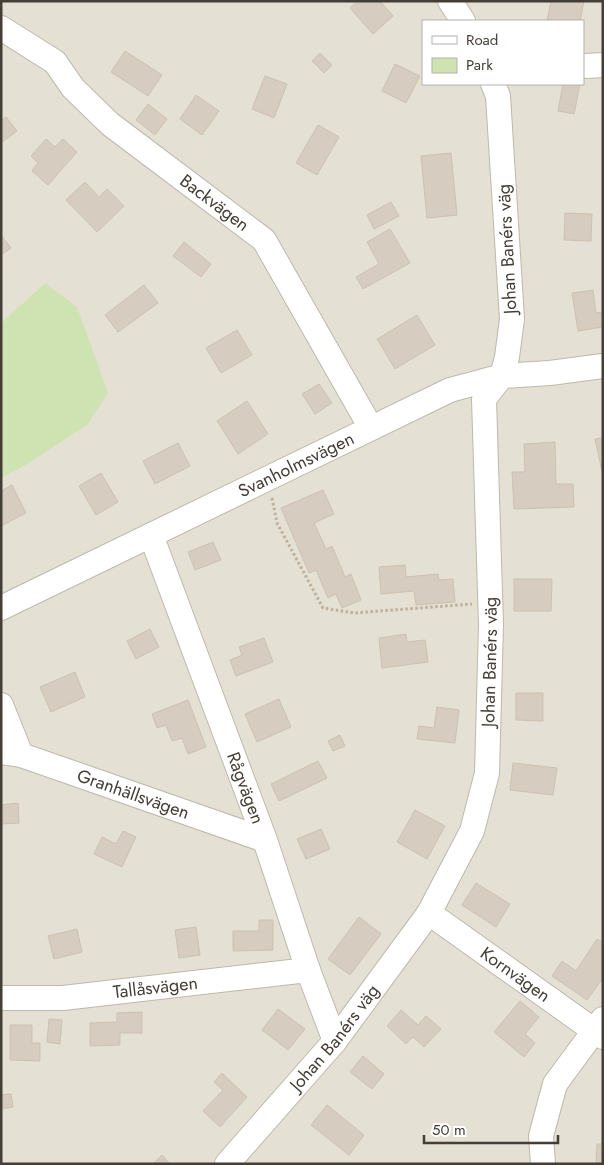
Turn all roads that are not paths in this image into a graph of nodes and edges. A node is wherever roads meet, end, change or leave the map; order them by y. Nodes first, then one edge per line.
1 (450, 1) edge
2 (463, 20) edge
3 (1, 28) edge
4 (493, 85) edge
5 (603, 366) edge
6 (502, 376) junction
7 (371, 428) junction
8 (150, 535) junction
9 (1, 608) edge
10 (1, 705) edge
11 (11, 753) edge
12 (264, 840) junction
13 (429, 913) junction
14 (308, 970) junction
15 (1, 998) edge
16 (600, 1029) edge
17 (335, 1042) junction
18 (227, 1164) edge
19 (543, 1164) edge

1 - 2 street
3 - 7 street, Backvägen
4 - 6 street, Johan Banérs väg
5 - 6 street, Svanholmsvägen
6 - 7 street, Svanholmsvägen
6 - 13 street, Johan Banérs väg
7 - 8 street, Svanholmsvägen
8 - 9 street, Svanholmsvägen
8 - 12 street, Rågvägen
10 - 11 street
11 - 12 street, Granhällsvägen
12 - 14 street, Rågvägen
13 - 16 street, Kornvägen
13 - 17 street, Johan Banérs väg
14 - 15 street, Tallåsvägen
14 - 17 street, Rågvägen
16 - 19 street
17 - 18 street, Johan Banérs väg

